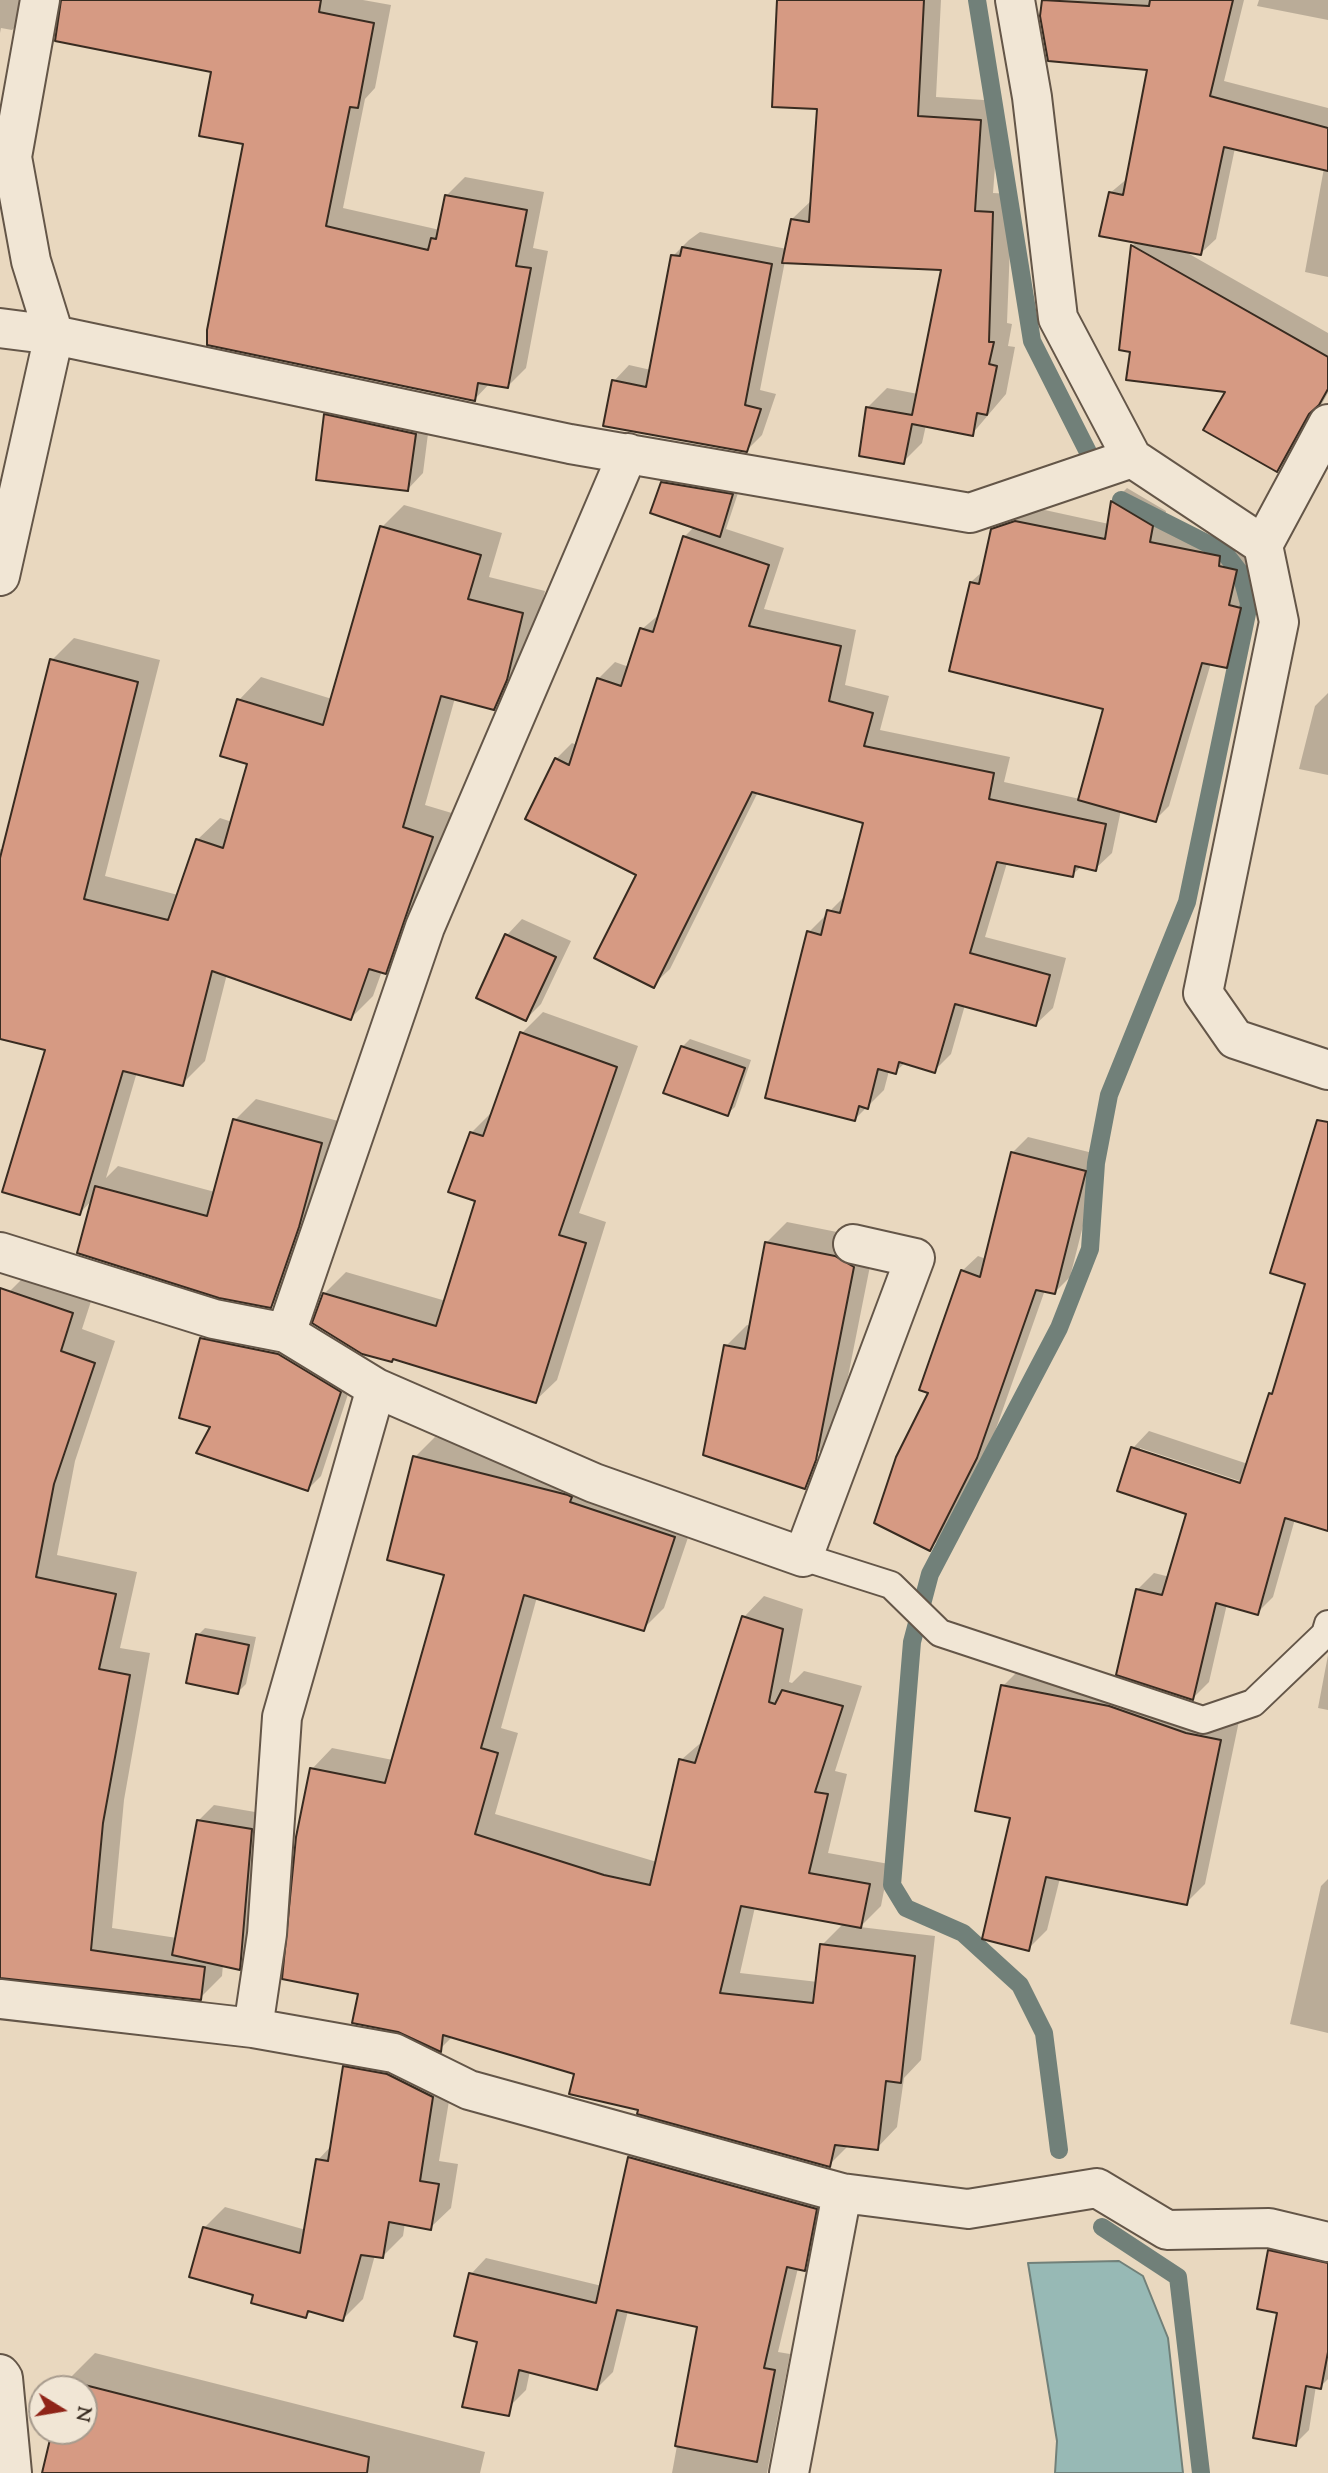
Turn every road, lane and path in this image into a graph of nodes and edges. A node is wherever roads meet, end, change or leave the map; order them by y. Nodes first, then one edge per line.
1 (40, 0) edge
2 (1015, 0) edge
3 (0, 328) edge
4 (54, 335) junction
5 (1328, 424) edge
6 (628, 453) junction
7 (1132, 458) junction
8 (1263, 545) junction
9 (0, 576) edge
10 (1328, 1070) edge
11 (853, 1244) dead end
12 (0, 1252) edge
13 (286, 1333) junction
14 (376, 1388) junction
15 (803, 1557) junction
16 (1327, 1631) edge
17 (0, 1999) edge
18 (253, 2028) junction
19 (842, 2193) junction
20 (1328, 2242) edge
21 (0, 2374) edge
22 (12, 2473) edge
23 (789, 2473) edge

1 - 4 street
2 - 7 street
3 - 4 street
4 - 6 street
4 - 9 street
5 - 8 street
6 - 7 street
6 - 13 street
7 - 8 street
8 - 10 street
11 - 15 street
12 - 13 street
13 - 14 street
14 - 15 street
14 - 18 street
15 - 16 lane
17 - 18 street
18 - 19 street
19 - 20 street
19 - 23 street
21 - 22 street

